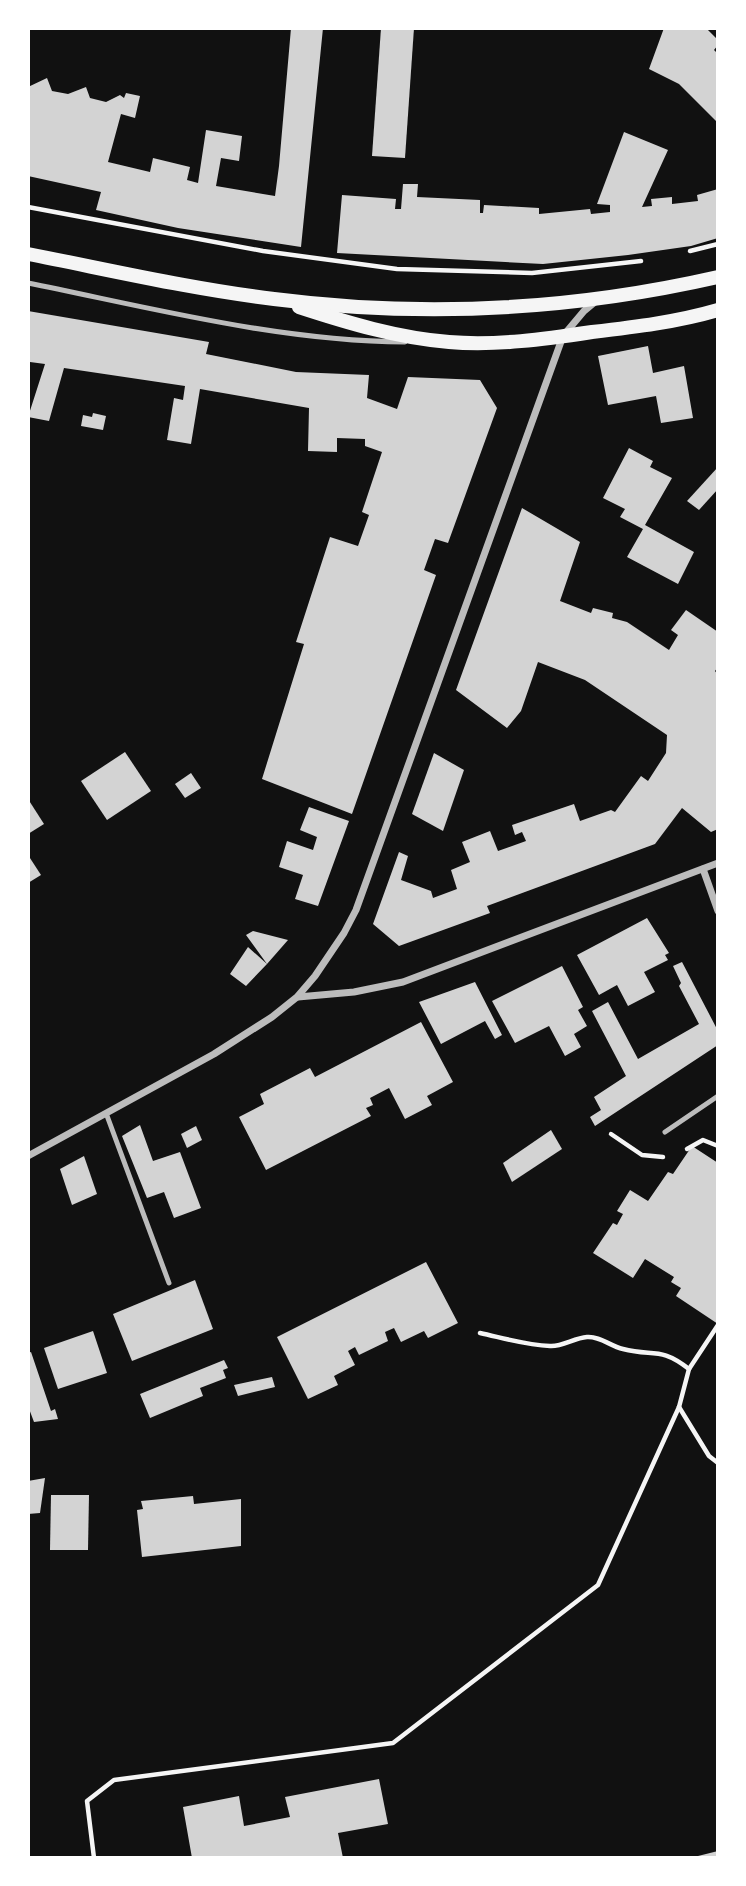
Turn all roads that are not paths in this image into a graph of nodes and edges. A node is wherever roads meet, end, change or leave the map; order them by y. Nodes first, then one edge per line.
1 (28, 254) edge
2 (718, 277) edge
3 (28, 284) edge
4 (274, 299) junction
5 (599, 299) junction
6 (718, 310) edge
7 (563, 336) junction
8 (450, 342) junction
9 (718, 863) edge
10 (703, 869) junction
11 (718, 911) edge
12 (297, 997) junction
13 (718, 1097) edge
14 (106, 1113) junction
15 (664, 1132) dead end
16 (28, 1156) edge
17 (169, 1283) dead end

1 - 4 main road
2 - 5 main road
3 - 8 lane
4 - 5 main road
4 - 8 main road
5 - 7 street
6 - 7 main road
7 - 8 main road
7 - 12 street
9 - 10 street
10 - 11 street
10 - 12 street
12 - 14 street
13 - 15 lane
14 - 16 street
14 - 17 lane

